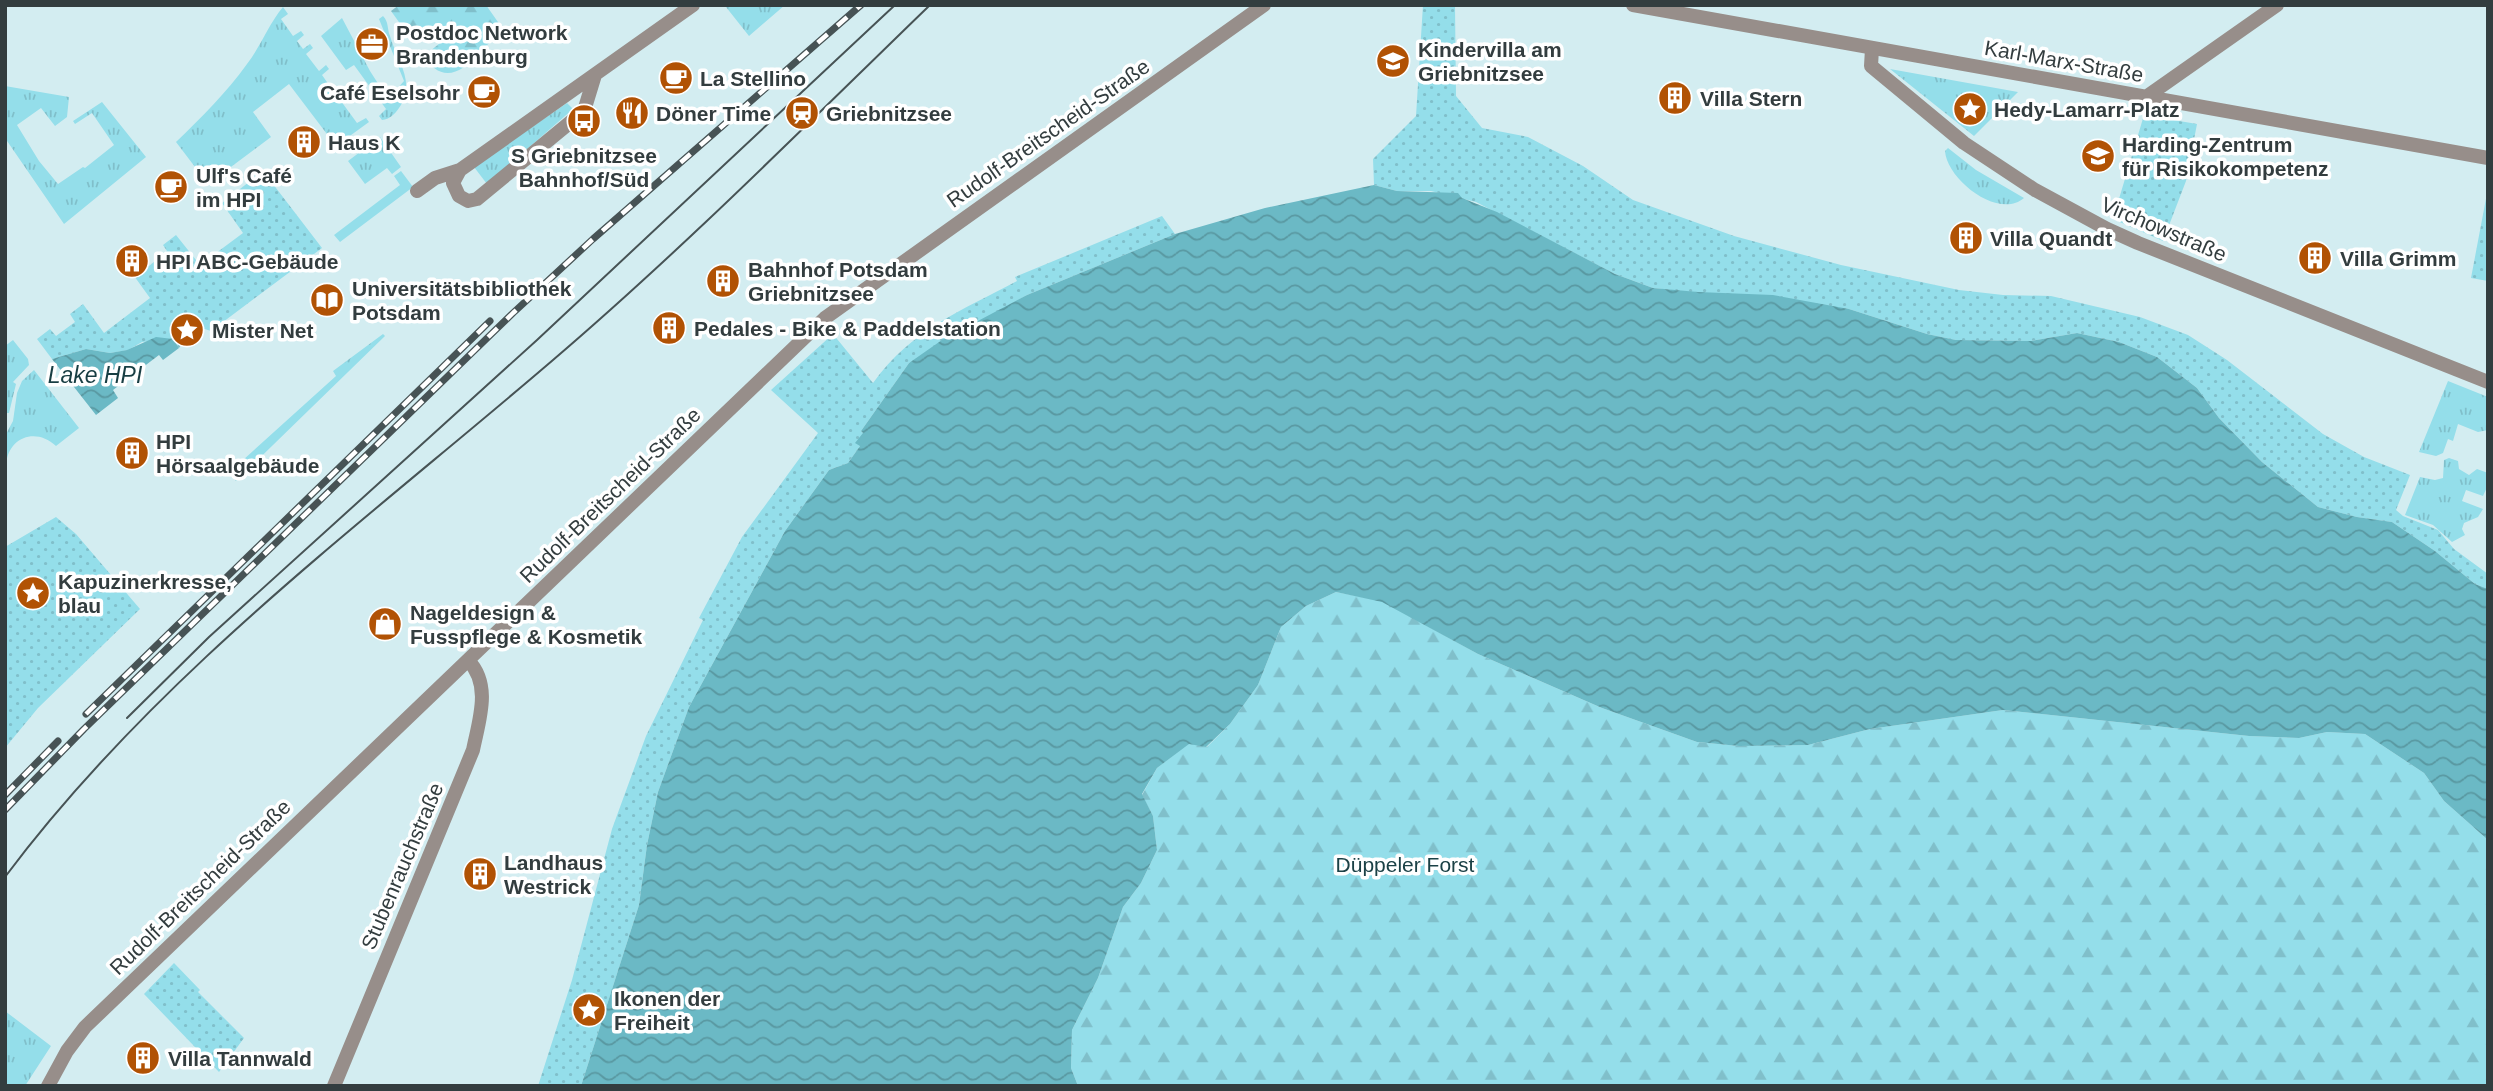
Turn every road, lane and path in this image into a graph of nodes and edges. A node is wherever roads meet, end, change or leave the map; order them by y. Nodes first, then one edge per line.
1 (693, 5) edge
2 (1264, 5) edge
3 (1633, 5) edge
4 (2277, 5) edge
5 (1872, 49) junction
6 (595, 75) junction
7 (2146, 97) junction
8 (2488, 158) edge
9 (460, 170) junction
10 (417, 191) dead end
11 (2488, 382) edge
12 (468, 660) junction
13 (48, 1086) edge
14 (334, 1086) edge

1 - 6 street
2 - 12 street, Rudolf-Breitscheid-Straße
3 - 5 street, Karl-Marx-Straße
4 - 7 street
5 - 7 street, Karl-Marx-Straße
5 - 11 street, Virchowstraße
6 - 9 street
6 - 9 street
7 - 8 street, Karl-Marx-Straße
9 - 10 street
12 - 13 street, Rudolf-Breitscheid-Straße
12 - 14 street, Stubenrauchstraße

